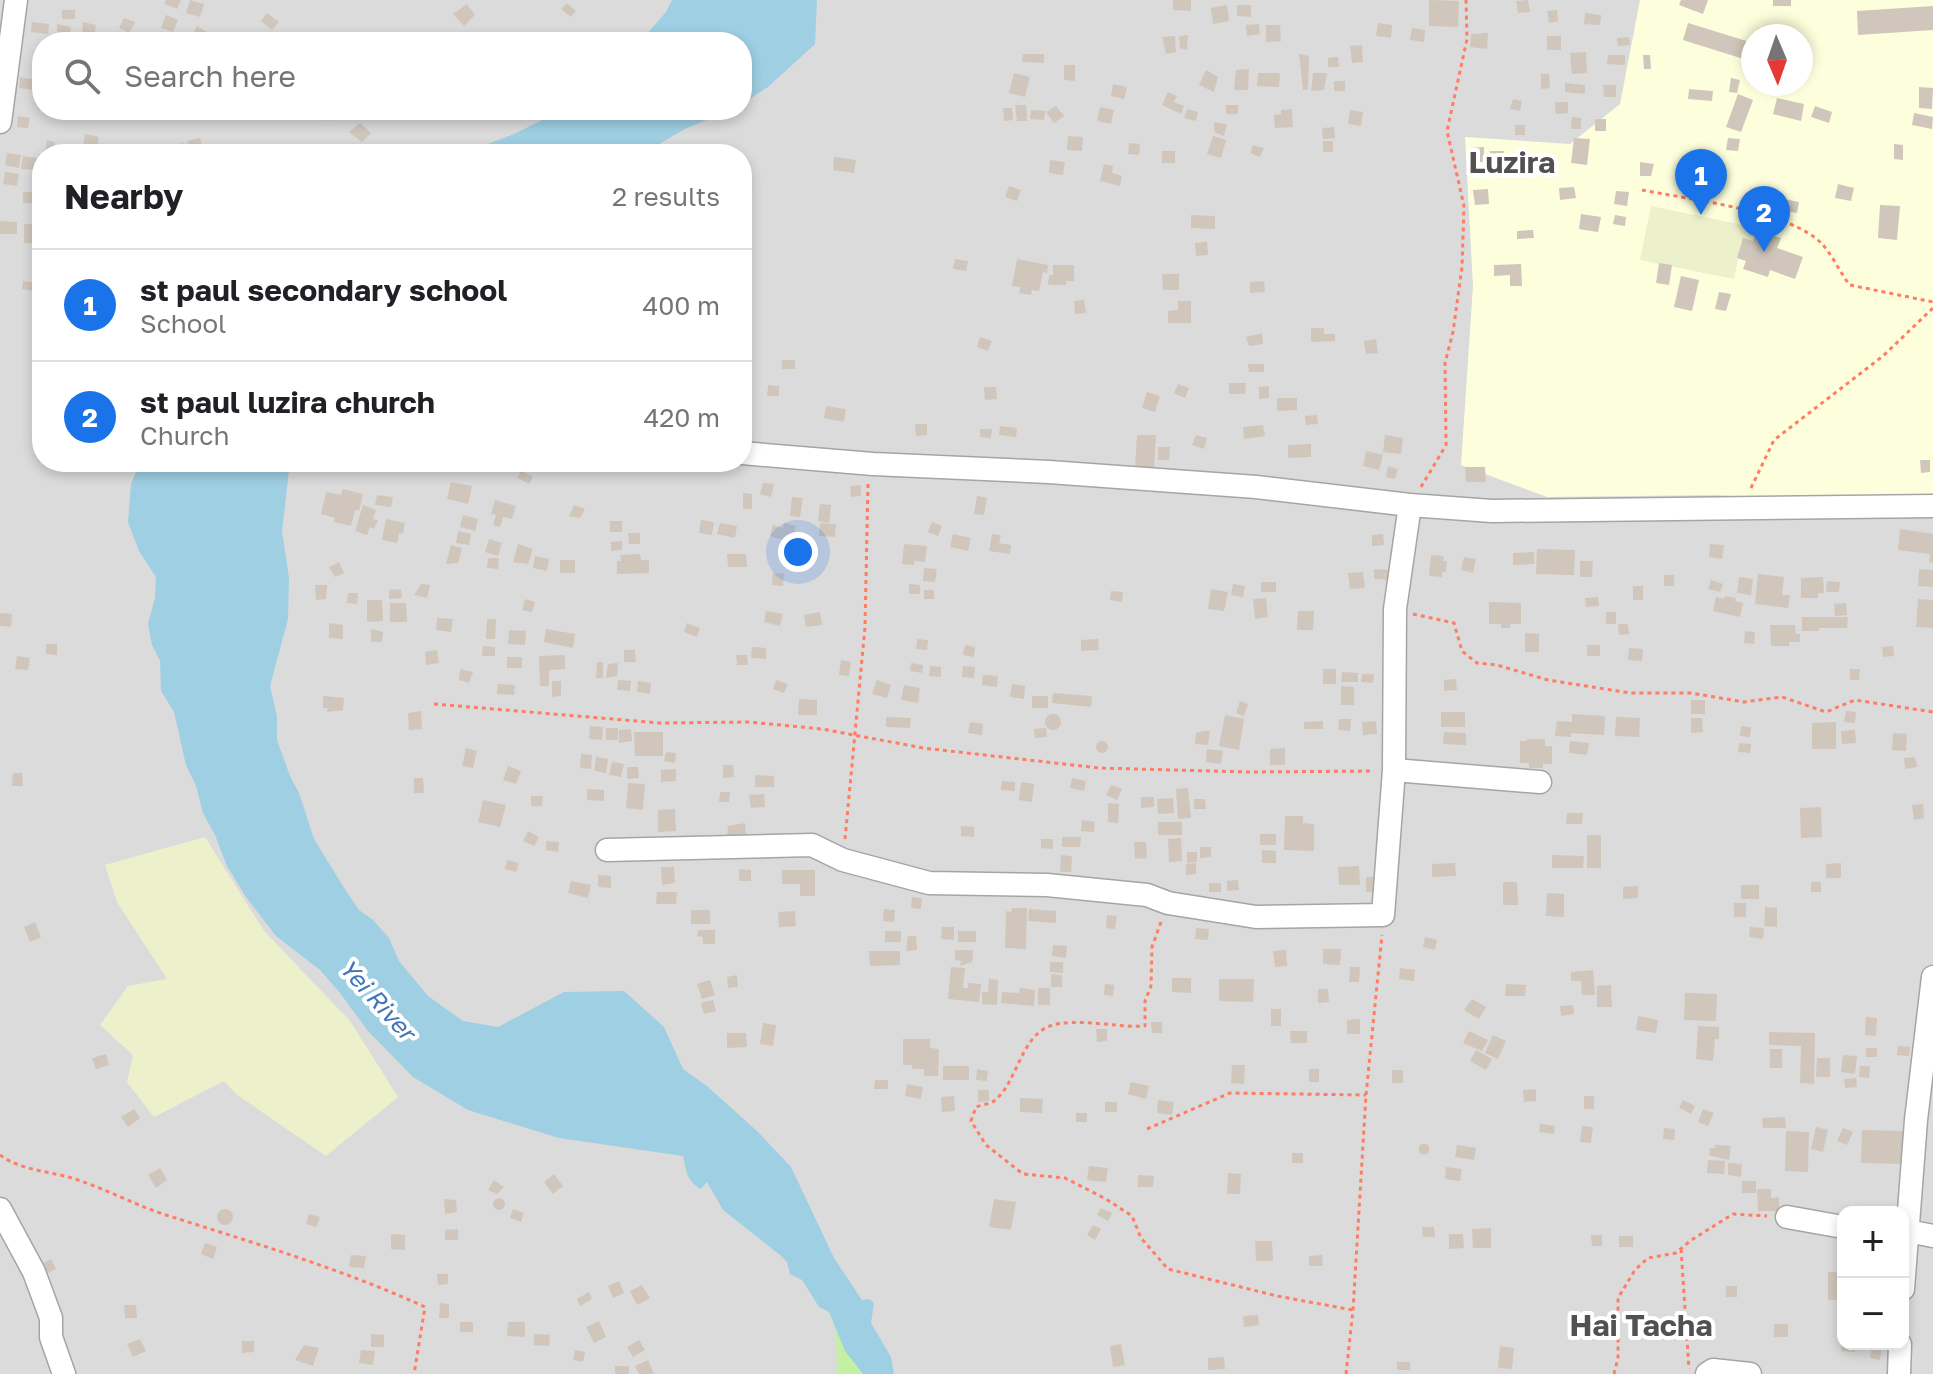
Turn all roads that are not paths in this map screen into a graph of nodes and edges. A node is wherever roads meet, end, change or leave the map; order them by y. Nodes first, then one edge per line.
1 (16, 0) edge
2 (0, 122) edge
3 (752, 454) edge
4 (1410, 505) junction
5 (1933, 506) edge
6 (1394, 770) junction
7 (1540, 782) dead end
8 (607, 850) dead end
9 (1933, 977) edge
10 (1924, 1120) edge
11 (1908, 1206) edge
12 (0, 1209) edge
13 (1787, 1217) road end
14 (1837, 1226) edge
15 (1909, 1231) edge
16 (1933, 1236) edge
17 (1900, 1350) edge
18 (64, 1374) edge
19 (1707, 1374) edge
20 (1750, 1374) edge
21 (1899, 1374) edge

1 - 2 street
3 - 4 street
4 - 5 street
4 - 6 street
6 - 7 street
6 - 8 street
9 - 10 street
10 - 11 street
12 - 18 street
13 - 14 street
15 - 16 street
17 - 21 street
19 - 20 street

